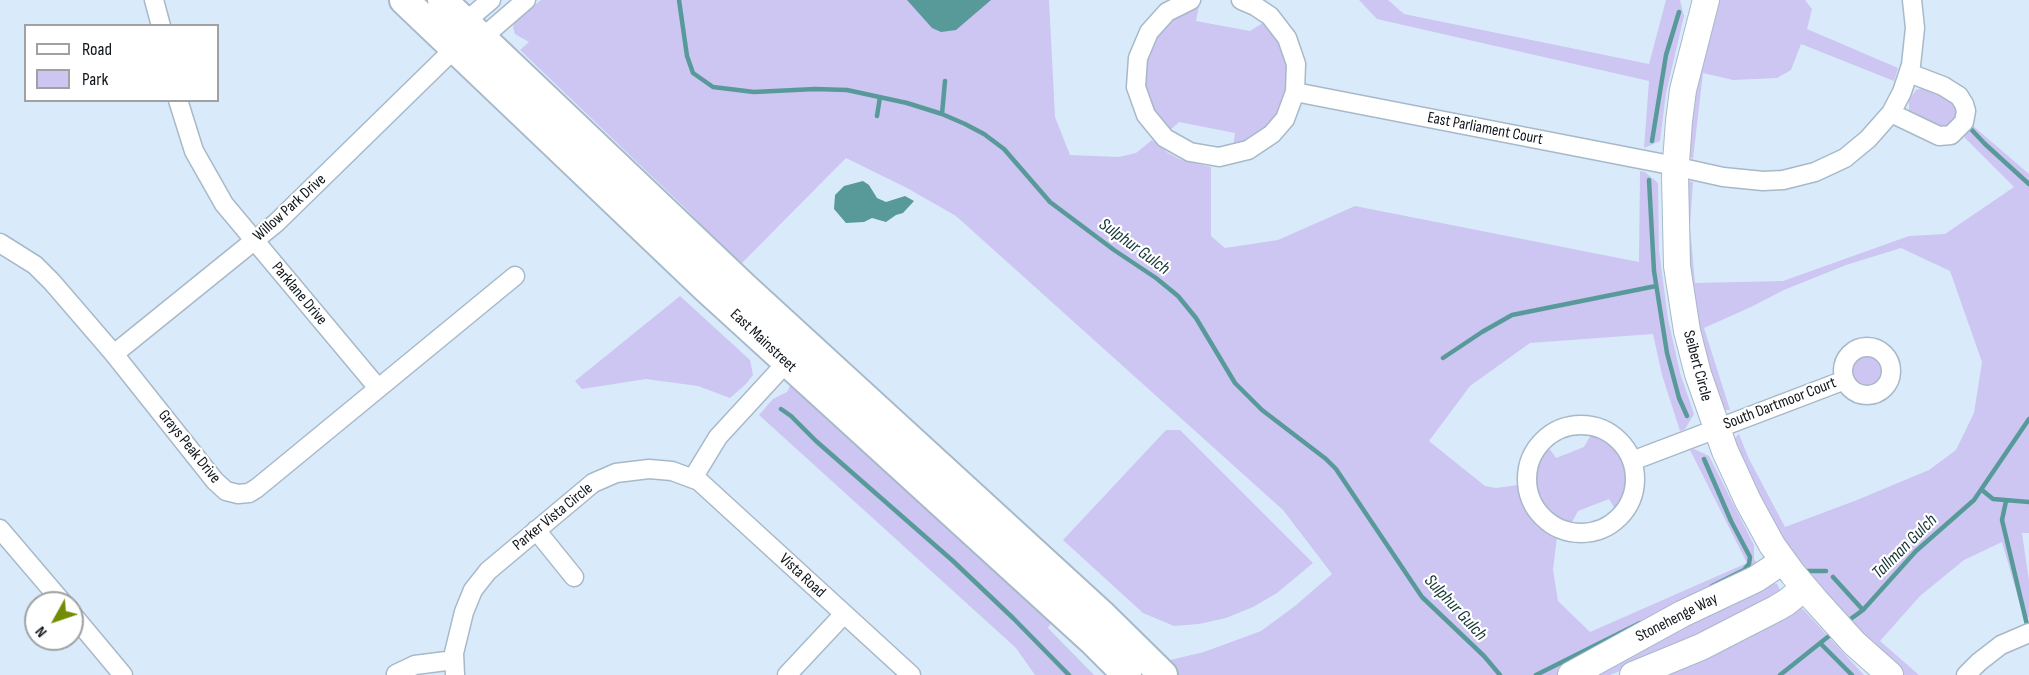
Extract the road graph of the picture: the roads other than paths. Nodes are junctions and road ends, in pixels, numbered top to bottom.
1 (154, 0) edge
2 (404, 0) edge
3 (442, 0) edge
4 (491, 0) edge
5 (526, 0) edge
6 (1191, 0) edge
7 (1241, 0) edge
8 (1706, 0) edge
9 (1912, 0) edge
10 (160, 24) edge
11 (473, 30) junction
12 (454, 49) junction
13 (1909, 73) junction
14 (1295, 92) junction
15 (179, 102) edge
16 (1891, 113) junction
17 (1675, 166) junction
18 (254, 241) junction
19 (0, 243) edge
20 (515, 276) dead end
21 (114, 354) junction
22 (786, 363) junction
23 (1845, 380) dead end
24 (378, 388) junction
25 (1716, 429) junction
26 (1632, 461) junction
27 (693, 478) junction
28 (0, 529) edge
29 (536, 530) junction
30 (1783, 561) junction
31 (574, 578) dead end
32 (53, 591) edge
33 (1810, 594) junction
34 (844, 614) junction
35 (84, 628) edge
36 (2029, 633) edge
37 (454, 668) edge
38 (396, 674) edge
39 (123, 675) edge
40 (787, 675) edge
41 (911, 675) edge
42 (1127, 675) edge
43 (1163, 675) edge
44 (1571, 675) edge
45 (1633, 675) edge
46 (1890, 675) edge
47 (1966, 675) edge

1 - 10 street
2 - 12 main road, East Mainstreet
3 - 11 main road, East Mainstreet
4 - 11 street, Willow Park Drive
5 - 11 street, Willow Park Drive
6 - 14 street
7 - 14 street
8 - 17 street, Seibert Circle
9 - 13 street, East Parliament Court
11 - 12 street, Willow Park Drive
11 - 43 main road, East Mainstreet
12 - 18 street, Willow Park Drive
12 - 22 main road, East Mainstreet
13 - 16 street, East Parliament Court
13 - 16 street
14 - 17 street, East Parliament Court
15 - 18 street, Parklane Drive
16 - 17 street, East Parliament Court
17 - 25 street, Seibert Circle
18 - 21 street, Willow Park Drive
18 - 24 street, Parklane Drive
19 - 21 street, Grays Peak Drive
20 - 24 street, Grays Peak Drive
21 - 24 street, Grays Peak Drive
22 - 27 street
22 - 42 main road, East Mainstreet
23 - 25 street, South Dartmoor Court
25 - 26 street, South Dartmoor Court
25 - 30 street, Seibert Circle
26 - 26 street
27 - 29 street, Parker Vista Circle
27 - 34 street, Vista Road
28 - 32 street
29 - 31 street
29 - 37 street, Parker Vista Circle
30 - 33 street, Seibert Circle
30 - 44 street, Stonehenge Way
33 - 45 street, Stonehenge Way
33 - 46 street, Seibert Circle
34 - 40 street
34 - 41 street, Vista Road
35 - 39 street
36 - 47 street
37 - 38 street

